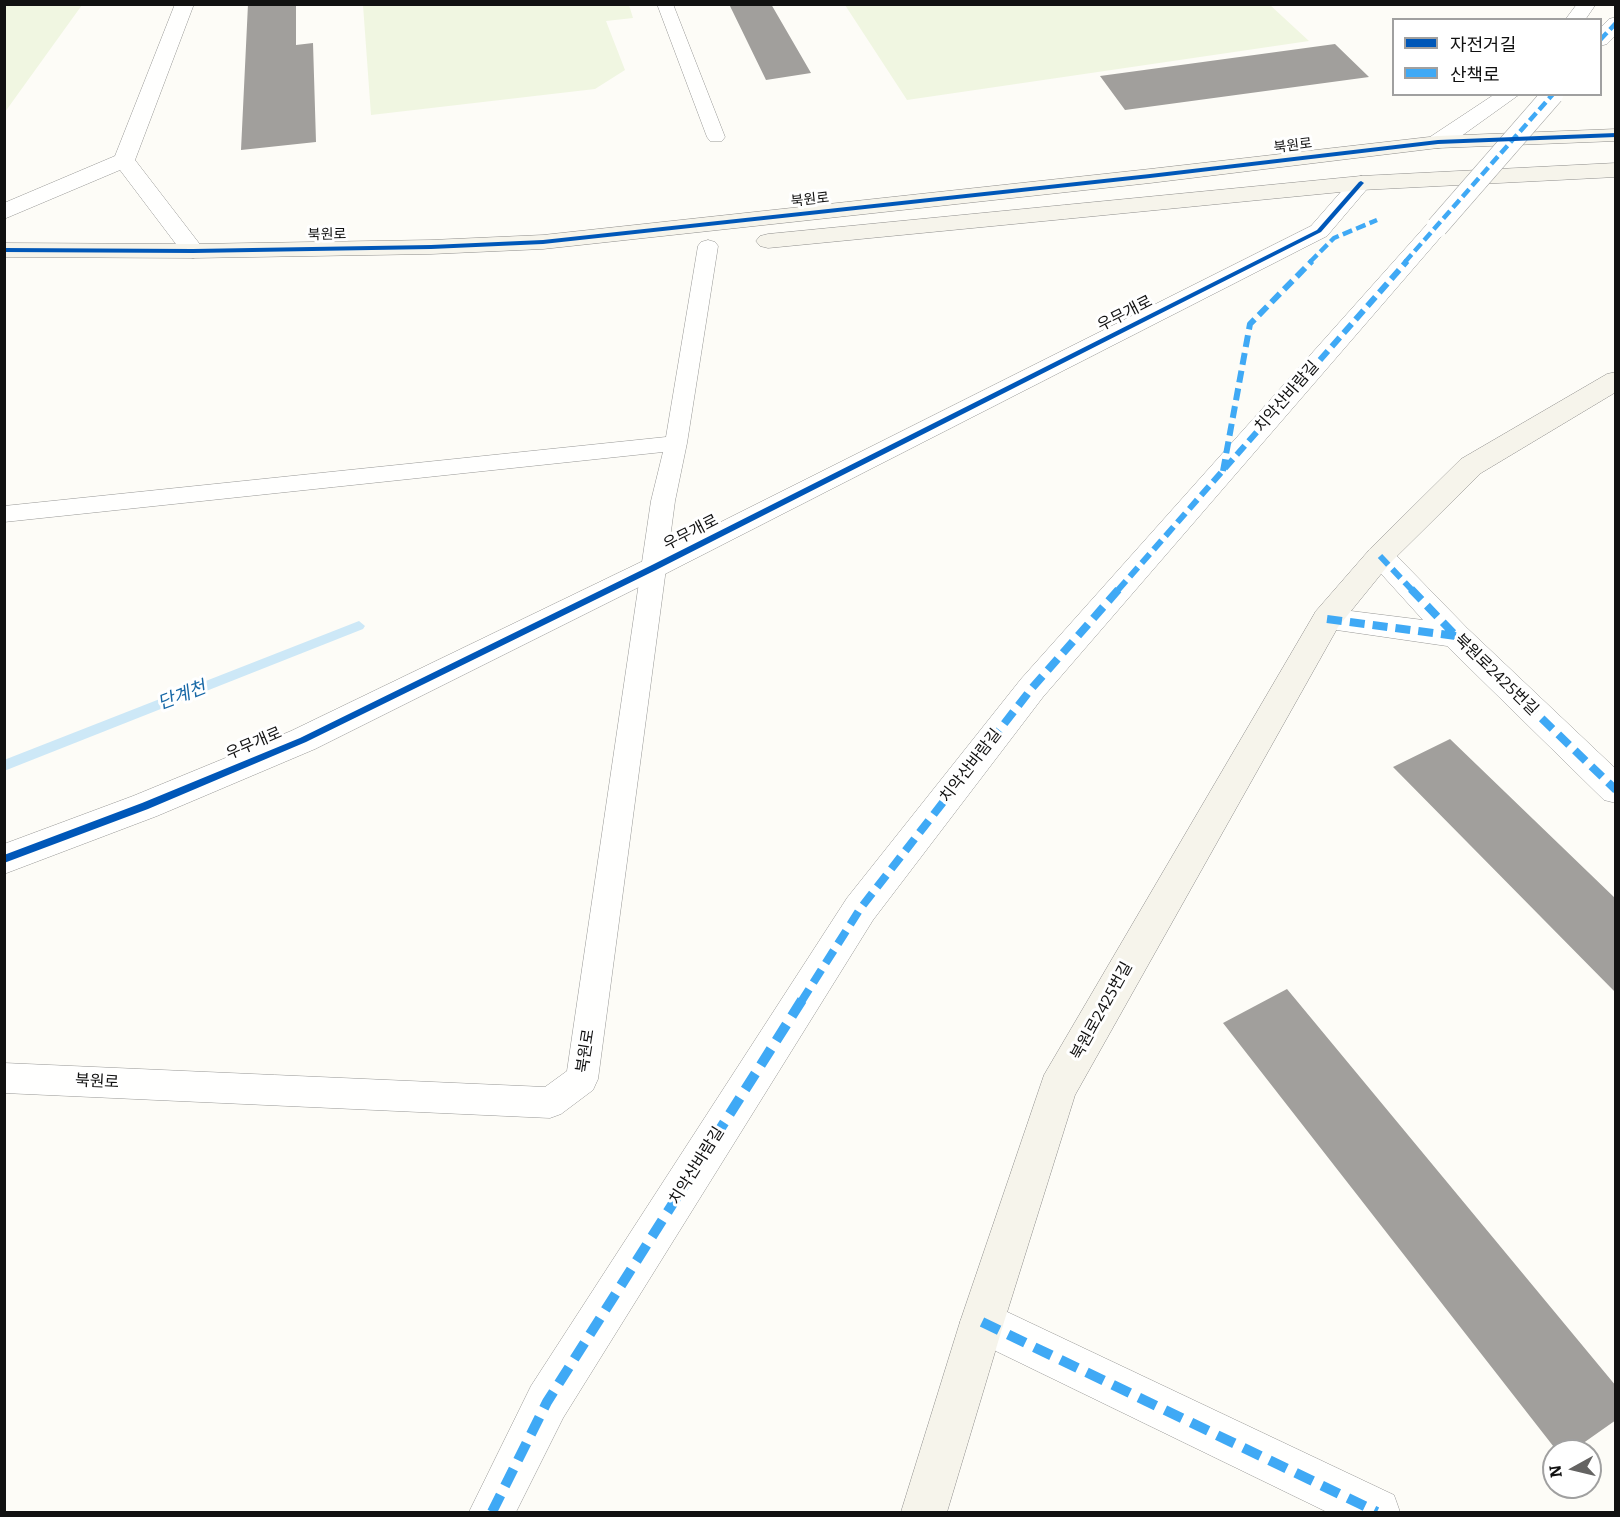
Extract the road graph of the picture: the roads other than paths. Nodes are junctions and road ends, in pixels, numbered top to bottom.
1 (185, 4) edge
2 (665, 4) edge
3 (1587, 4) edge
4 (1576, 18) edge
5 (1616, 23) edge
6 (1602, 38) edge
7 (1507, 96) edge
8 (1550, 96) edge
9 (1611, 133) edge
10 (716, 137) dead end
11 (1438, 142) junction
12 (124, 160) junction
13 (1608, 172) edge
14 (1361, 183) junction
15 (4, 212) edge
16 (728, 244) junction
17 (4, 250) edge
18 (193, 251) junction
19 (4, 267) edge
20 (1616, 380) edge
21 (676, 443) junction
22 (4, 514) edge
23 (1380, 556) junction
24 (653, 568) junction
25 (1327, 619) junction
26 (1456, 636) junction
27 (1616, 790) edge
28 (4, 860) edge
29 (4, 1078) edge
30 (982, 1322) junction
31 (492, 1512) edge
32 (924, 1512) edge
33 (1377, 1512) edge

1 - 12 street
2 - 10 lane
3 - 4 street
5 - 6 street
7 - 11 street
8 - 31 street, 치악산바람길, bridge
9 - 11 street, 북원로
11 - 18 street, 북원로
12 - 15 street
12 - 18 street
13 - 14 street, 북원로
14 - 16 street, 북원로
14 - 24 street, 우무개로
16 - 19 street, 북원로
16 - 21 lane, 북원로
17 - 18 street, 북원로
20 - 23 street, 북원로2425번길
21 - 22 lane
21 - 24 lane, 북원로
23 - 25 street, 북원로2425번길
23 - 26 street, 북원로2425번길
24 - 28 street, 우무개로
24 - 29 lane, 북원로
25 - 26 street
25 - 30 street, 북원로2425번길
26 - 27 street, 북원로2425번길
30 - 32 street, 북원로2425번길
30 - 33 street

